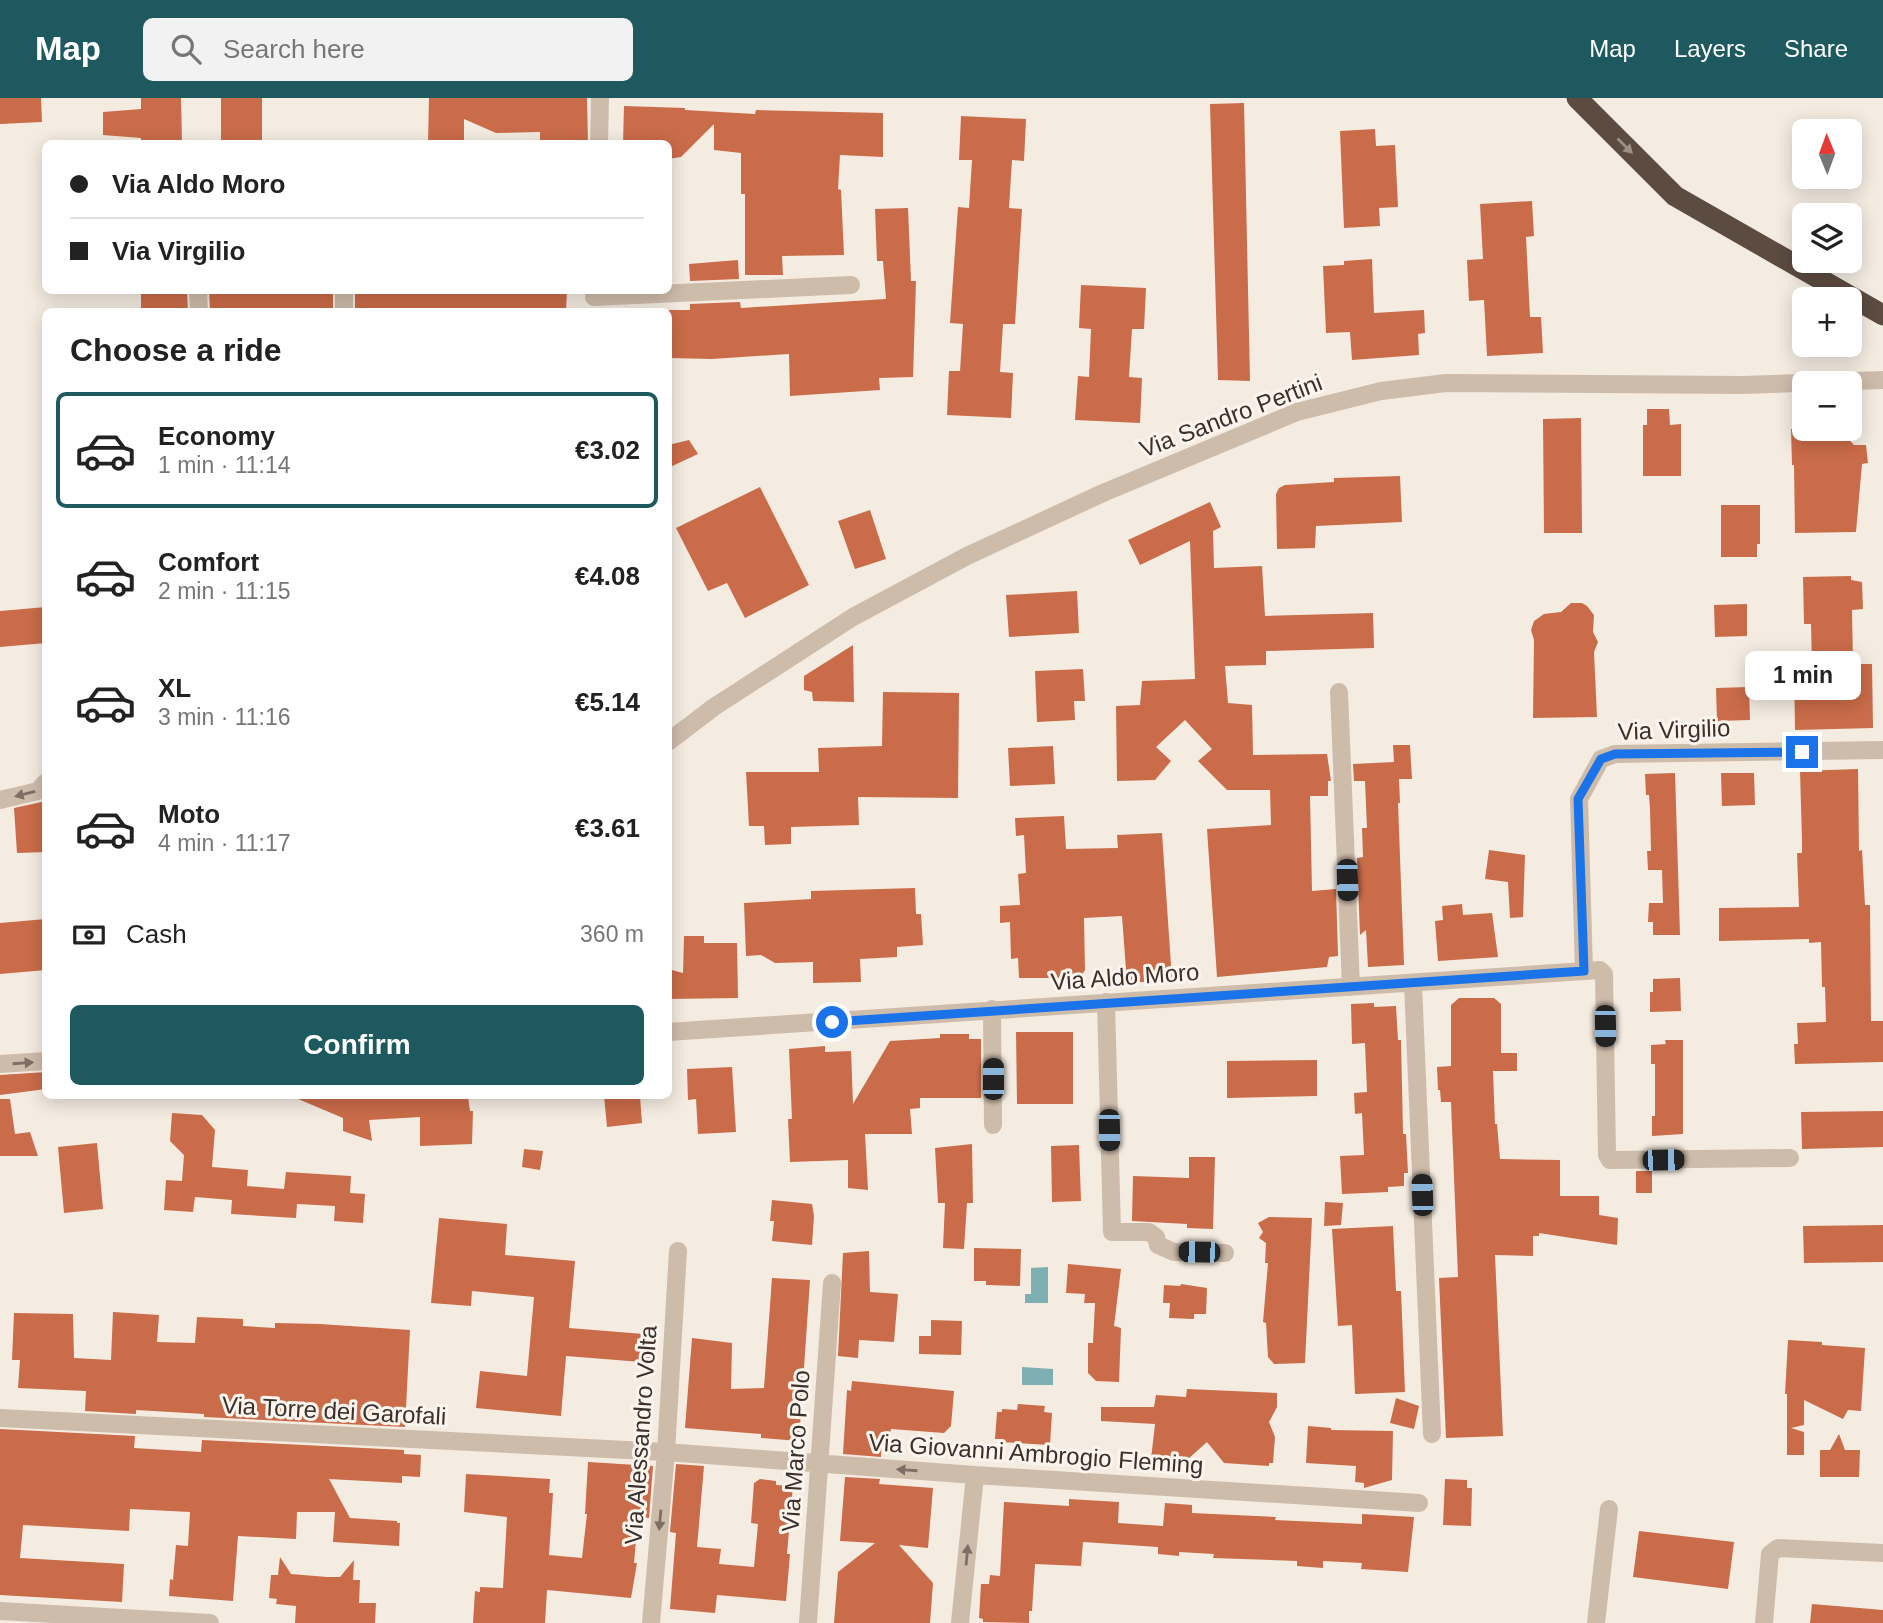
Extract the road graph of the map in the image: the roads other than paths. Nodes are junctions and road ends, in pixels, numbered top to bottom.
1 (600, 98) edge
2 (1577, 98) edge
3 (599, 140) edge
4 (851, 285) dead end
5 (594, 300) edge
6 (1883, 316) edge
7 (1882, 381) edge
8 (1339, 692) dead end
9 (672, 739) edge
10 (1883, 750) edge
11 (42, 786) edge
12 (0, 800) edge
13 (1584, 971) junction
14 (1413, 984) junction
15 (1351, 987) junction
16 (1106, 1003) junction
17 (992, 1010) junction
18 (672, 1032) edge
19 (42, 1061) edge
20 (0, 1064) edge
21 (993, 1125) dead end
22 (1790, 1158) dead end
23 (678, 1251) dead end
24 (1225, 1253) dead end
25 (832, 1283) dead end
26 (0, 1418) edge
27 (1432, 1434) dead end
28 (666, 1452) junction
29 (821, 1464) junction
30 (975, 1475) junction
31 (1411, 1503) dead end
32 (1609, 1509) dead end
33 (1883, 1553) edge
34 (0, 1611) edge
35 (210, 1623) edge
36 (651, 1623) edge
37 (808, 1623) edge
38 (960, 1623) edge
39 (1596, 1623) edge
40 (1763, 1623) edge

1 - 3 street
2 -> 6 highway
4 - 5 street
7 - 9 street, Via Sandro Pertini
8 - 15 street
10 - 13 street, Via Virgilio
11 -> 12 street
13 - 14 street, Via Aldo Moro
13 - 22 street
14 - 15 street, Via Aldo Moro
14 - 27 street
15 - 16 street, Via Aldo Moro
16 - 17 street, Via Aldo Moro
16 - 24 street
17 - 18 street, Via Aldo Moro
17 - 21 street
20 -> 19 street
23 - 28 street, Via Alessandro Volta
25 - 29 street, Via Marco Polo
26 - 28 street, Via Torre dei Garofali
28 - 29 street, Via Giovanni Ambrogio Fleming
28 -> 36 street, Via Alessandro Volta
30 -> 29 street, Via Giovanni Ambrogio Fleming
29 - 37 street, Via Marco Polo
30 - 31 street, Via Giovanni Ambrogio Fleming
38 -> 30 street
32 - 39 street
33 - 40 street
34 - 35 street

